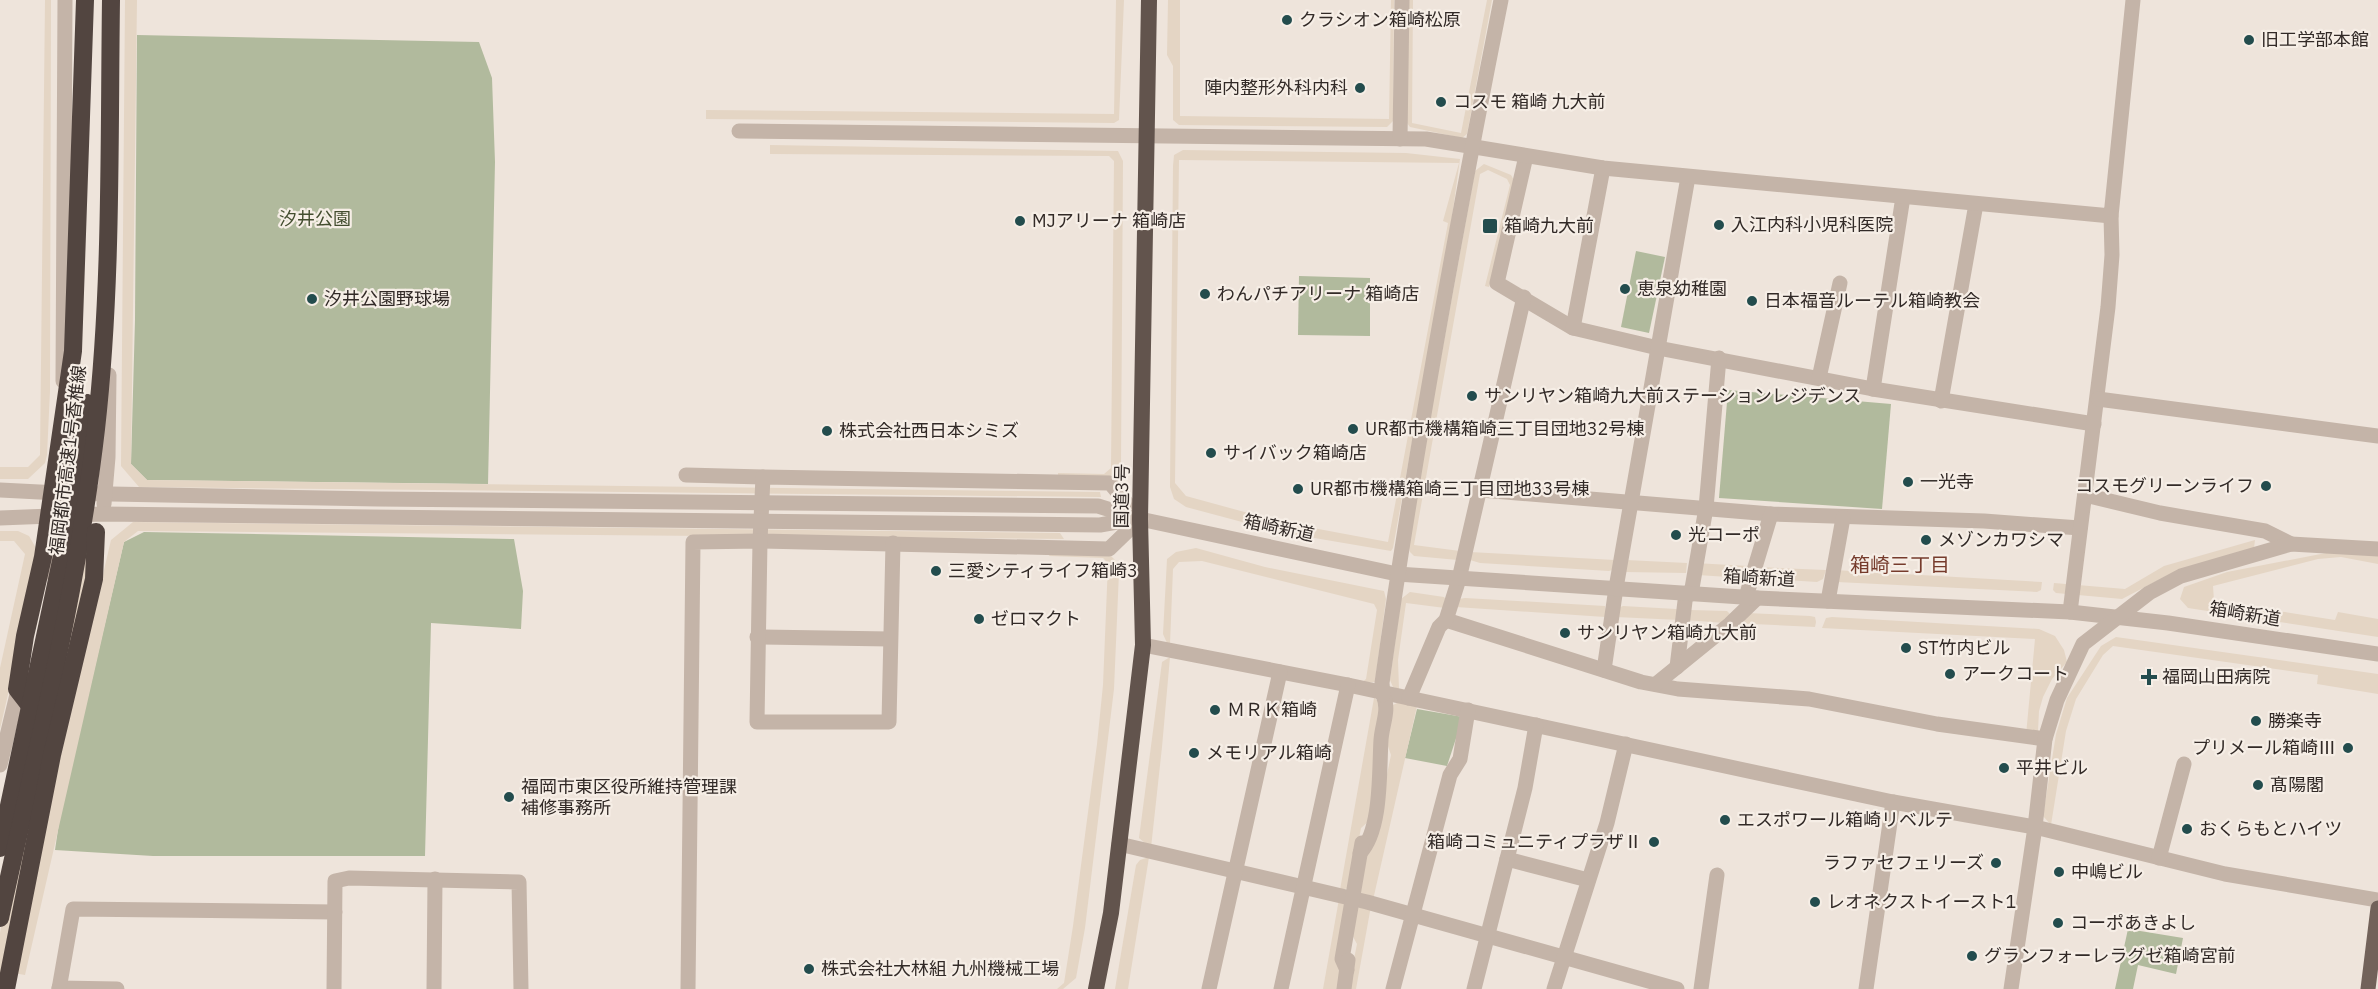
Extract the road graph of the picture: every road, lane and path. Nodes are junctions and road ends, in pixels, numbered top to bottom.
1 (65, 0) edge
2 (85, 0) edge
3 (104, 0) edge
4 (112, 0) edge
5 (1149, 0) edge
6 (1402, 0) edge
7 (1501, 0) edge
8 (2133, 0) edge
9 (739, 131) dead end
10 (1148, 137) junction
11 (1400, 138) junction
12 (1472, 147) junction
13 (1526, 156) junction
14 (1603, 168) junction
15 (1688, 177) junction
16 (1903, 197) junction
17 (1976, 204) junction
18 (2111, 216) junction
19 (1840, 283) dead end
20 (1524, 297) junction
21 (1573, 328) junction
22 (1658, 348) junction
23 (1719, 358) junction
24 (1819, 378) junction
25 (1873, 389) junction
26 (2098, 399) junction
27 (1941, 401) junction
28 (2094, 424) junction
29 (2378, 436) edge
30 (686, 475) dead end
31 (763, 477) junction
32 (0, 490) edge
33 (1481, 490) junction
34 (59, 493) junction
35 (105, 494) junction
36 (2085, 495) junction
37 (1630, 501) junction
38 (1706, 508) junction
39 (102, 514) junction
40 (1771, 514) junction
41 (57, 516) junction
42 (0, 518) edge
43 (1842, 518) junction
44 (1140, 519) junction
45 (2080, 528) junction
46 (96, 532) junction
47 (760, 542) junction
48 (893, 543) junction
49 (2290, 544) junction
50 (2378, 549) edge
51 (1397, 574) junction
52 (1459, 579) junction
53 (1616, 588) junction
54 (1689, 593) junction
55 (1752, 598) junction
56 (1828, 601) junction
57 (2070, 612) junction
58 (2120, 616) junction
59 (1446, 620) junction
60 (757, 637) junction
61 (890, 639) junction
62 (1143, 645) junction
63 (2378, 654) edge
64 (1677, 667) junction
65 (1604, 670) junction
66 (1280, 672) junction
67 (1656, 684) junction
68 (1348, 685) junction
69 (1383, 694) junction
70 (1409, 698) junction
71 (31, 707) junction
72 (1468, 710) junction
73 (1536, 725) junction
74 (2044, 739) junction
75 (1626, 744) junction
76 (2184, 764) dead end
77 (0, 765) edge
78 (1893, 802) junction
79 (2035, 827) junction
80 (1119, 844) junction
81 (0, 848) edge
82 (2159, 858) junction
83 (1507, 859) junction
84 (1234, 870) junction
85 (1717, 875) dead end
86 (435, 879) junction
87 (1588, 880) junction
88 (1304, 886) junction
89 (0, 896) edge
90 (1352, 899) junction
91 (2378, 900) edge
92 (2378, 908) edge
93 (335, 912) junction
94 (1414, 914) junction
95 (0, 918) edge
96 (1489, 937) junction
97 (1563, 958) junction
98 (59, 988) edge
99 (6, 989) edge
100 (117, 989) edge
101 (334, 989) edge
102 (434, 989) edge
103 (521, 989) edge
104 (688, 989) edge
105 (1096, 989) edge
106 (1209, 989) edge
107 (1281, 989) edge
108 (1344, 989) edge
109 (1393, 989) edge
110 (1474, 989) edge
111 (1554, 989) edge
112 (1677, 989) edge
113 (1701, 989) edge
114 (1866, 989) edge
115 (2011, 989) edge
116 (2368, 989) edge

1 - 34 street
2 - 71 highway
3 - 71 highway, 福岡都市高速1号香椎線
4 - 35 street
4 - 95 highway, 福岡都市高速1号香椎線
5 - 10 highway, 国道3号
6 - 11 street
7 - 12 street
8 - 18 street
9 - 10 street
10 - 11 street
10 - 44 highway, 国道3号
11 - 12 street
12 - 13 street
12 - 51 street
13 - 14 street
13 - 20 street
14 - 15 street
14 - 21 street
15 - 16 street
15 - 22 street
16 - 17 street
16 - 25 street
17 - 18 street
17 - 27 street
18 - 26 street
19 - 24 street
20 - 21 street
20 - 33 street
21 - 22 street
22 - 23 street
22 - 37 street
23 - 24 street
23 - 38 street
24 - 25 street
25 - 27 street
26 - 28 street
26 - 29 street
27 - 28 street
28 - 36 street
30 - 31 street
31 - 44 street
31 - 47 street
32 - 34 street, 箱崎新道
33 - 37 street
33 - 52 street
34 - 35 street, 箱崎新道
34 - 41 street
35 - 39 street
35 - 44 street, 箱崎新道
36 - 45 street
36 - 49 street
37 - 38 street
37 - 53 street
38 - 40 street
38 - 54 street
39 - 41 street
39 - 44 street
39 - 46 street
40 - 43 street
40 - 55 street
41 - 42 street
41 - 77 street
43 - 45 street
43 - 56 street
44 - 48 street
44 - 51 street, 箱崎新道
44 - 62 highway, 国道3号
45 - 57 street
46 - 89 street
46 - 99 highway
47 - 48 street
47 - 60 street
47 - 104 street
48 - 61 street
49 - 50 street
49 - 58 street
51 - 52 street, 箱崎新道
51 - 69 street
52 - 53 street, 箱崎新道
52 - 59 street
53 - 54 street, 箱崎新道
53 - 65 street
54 - 55 street, 箱崎新道
54 - 64 street
55 - 56 street, 箱崎新道
55 - 64 street
56 - 57 street, 箱崎新道
57 - 58 street, 箱崎新道
58 - 63 street, 箱崎新道
58 - 74 street
59 - 65 street
59 - 70 street
60 - 61 street
60 - 61 street
62 - 66 street
62 - 80 highway, 国道3号
64 - 67 street
65 - 67 street
66 - 68 street
66 - 84 street
67 - 74 street
68 - 69 street
68 - 88 street
69 - 70 street
69 - 90 street
70 - 72 street
71 - 81 highway, 福岡都市高速1号香椎線
72 - 73 street
72 - 94 street
73 - 75 street
73 - 83 street
74 - 79 street
75 - 78 street
75 - 87 street
76 - 82 street
78 - 79 street
78 - 114 street
79 - 82 street
79 - 115 street
80 - 84 street
80 - 105 highway, 国道3号
82 - 91 street
83 - 87 street
83 - 96 street
84 - 88 street
84 - 106 street
85 - 113 street
86 - 93 street
86 - 102 street
86 - 103 street
87 - 97 street
88 - 90 street
88 - 107 street
90 - 94 street
90 - 108 street
92 - 116 main road
93 - 98 street
93 - 101 street
94 - 96 street
94 - 109 street
96 - 97 street
96 - 110 street
97 - 111 street
97 - 112 street
98 - 100 street

